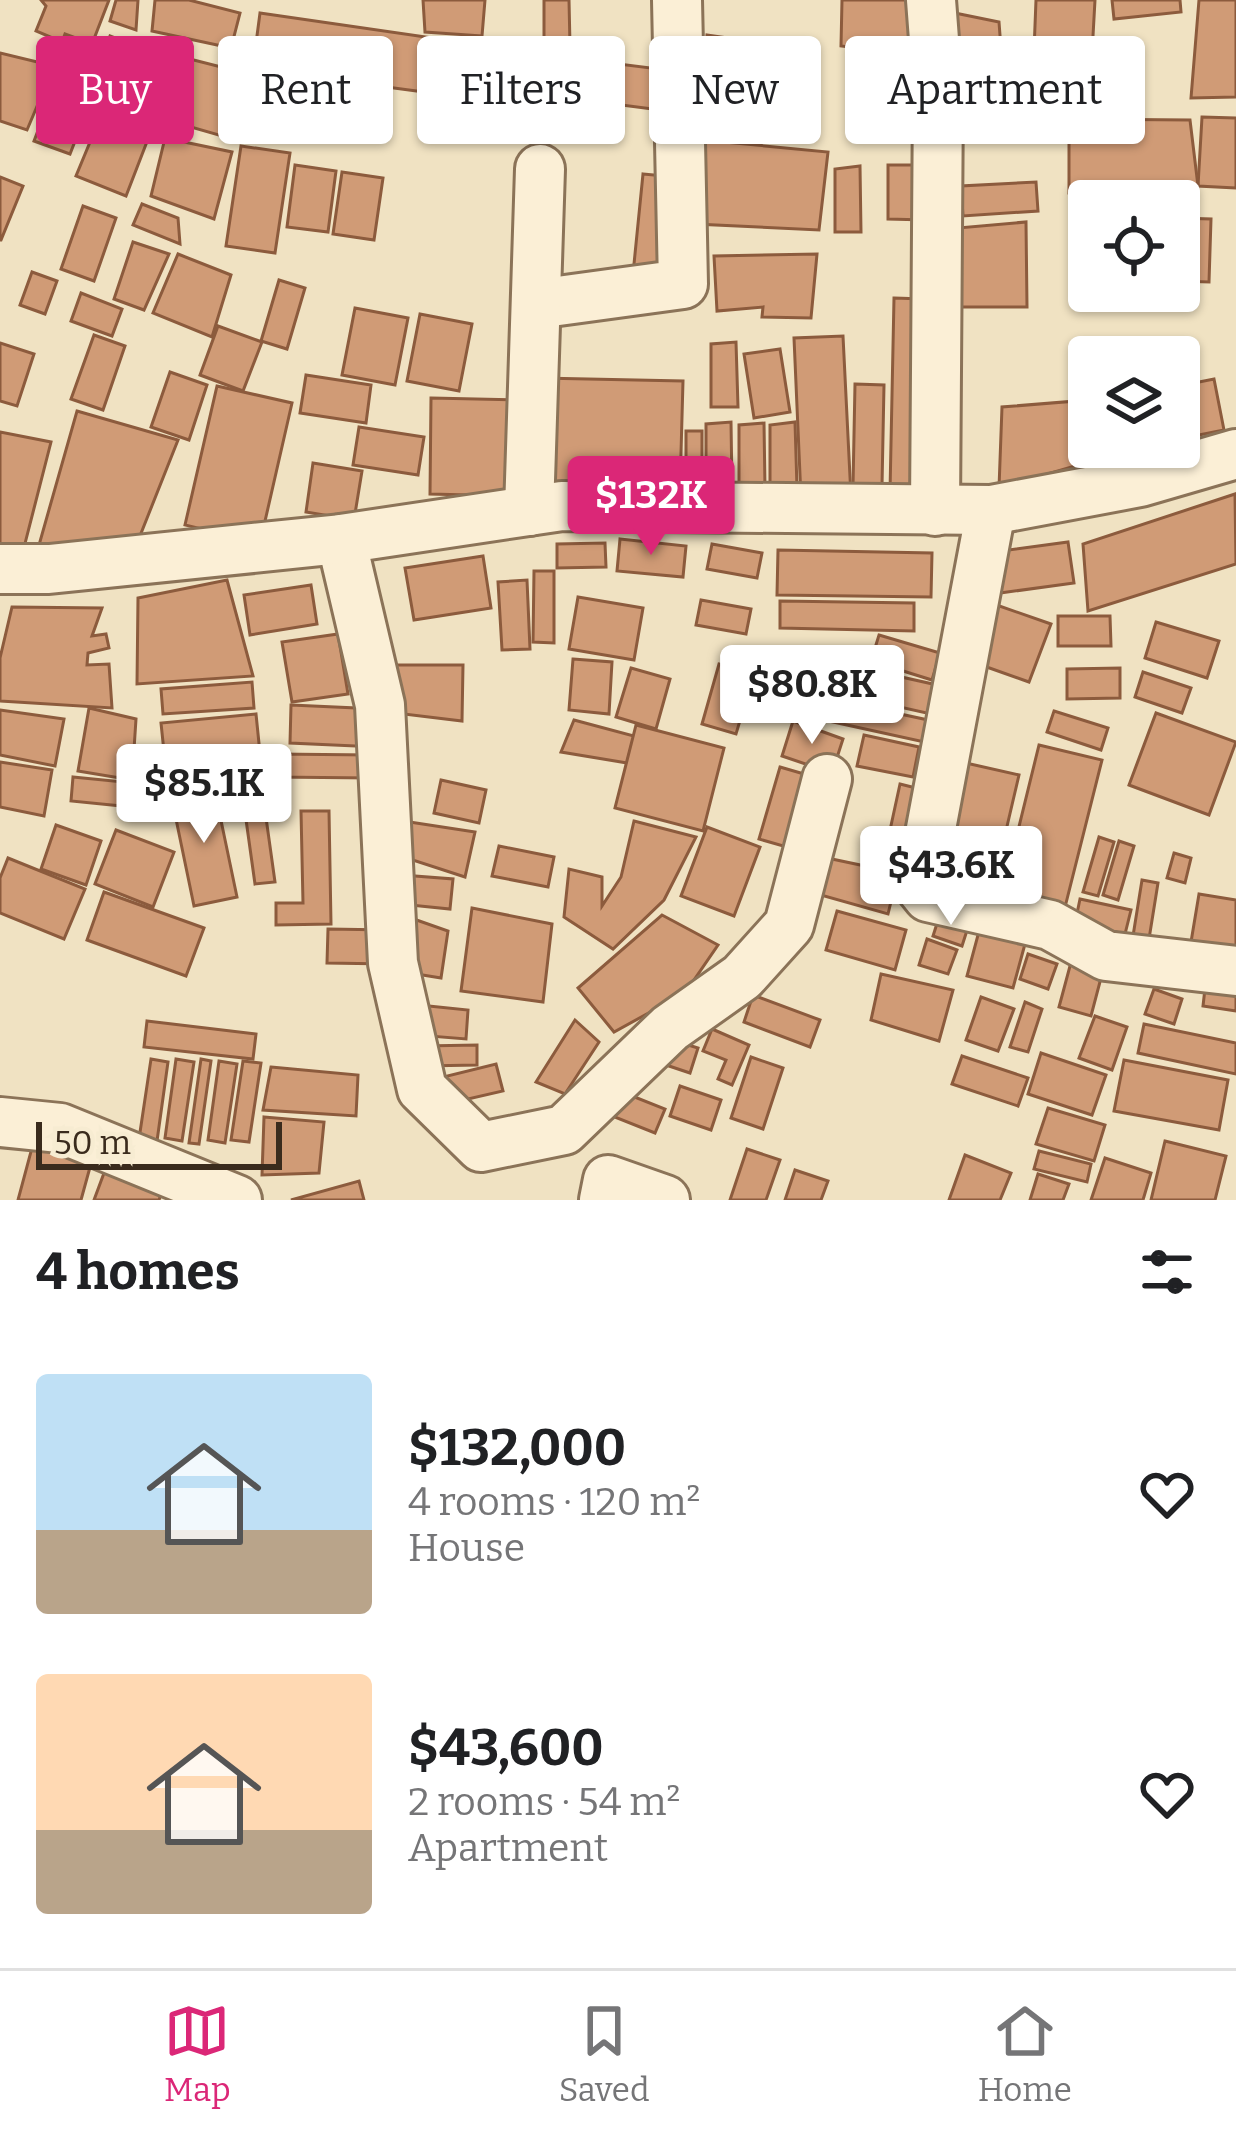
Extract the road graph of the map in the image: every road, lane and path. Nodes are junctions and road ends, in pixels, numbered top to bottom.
1 (677, 0) edge
2 (931, 0) edge
3 (540, 169) dead end
4 (536, 304) junction
5 (1236, 454) edge
6 (991, 510) junction
7 (529, 511) junction
8 (935, 511) junction
9 (341, 539) junction
10 (0, 569) edge
11 (827, 778) dead end
12 (1236, 971) edge
13 (0, 1122) edge
14 (237, 1200) edge
15 (604, 1200) edge
16 (665, 1200) edge

1 - 4 street
2 - 8 street
3 - 4 street
4 - 7 street
5 - 6 street
6 - 8 street
6 - 12 street
7 - 8 street
7 - 9 street
9 - 10 street
9 - 11 street
13 - 14 street
15 - 16 street

